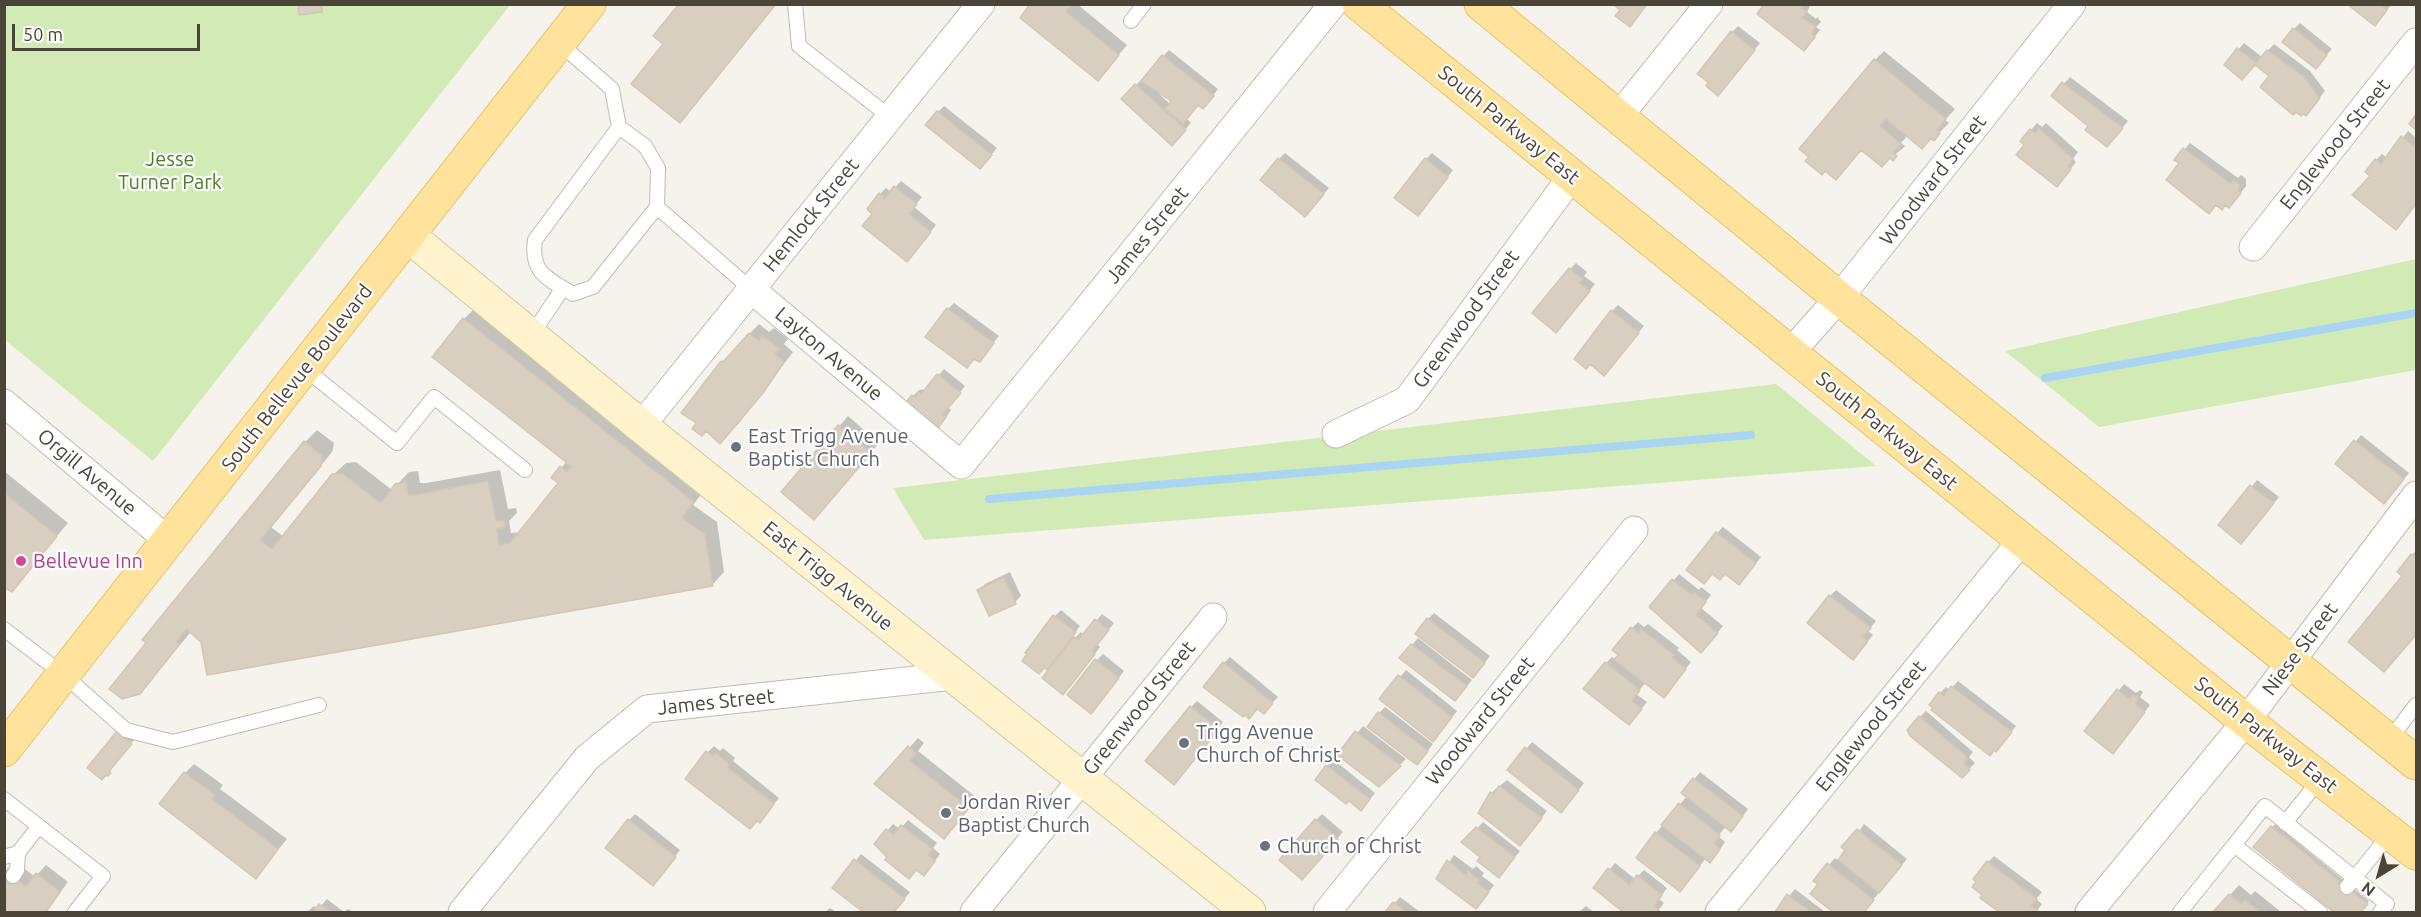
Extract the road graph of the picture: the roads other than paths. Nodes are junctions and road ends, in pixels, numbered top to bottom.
1 (589, 4) edge
2 (795, 4) edge
3 (981, 4) edge
4 (1144, 4) edge
5 (1333, 4) edge
6 (1359, 4) edge
7 (1481, 4) edge
8 (1709, 4) edge
9 (2072, 4) edge
10 (1131, 21) dead end
11 (2416, 42) edge
12 (559, 43) junction
13 (1618, 116) junction
14 (890, 117) junction
15 (619, 127) junction
16 (1572, 176) junction
17 (657, 207) junction
18 (410, 236) junction
19 (2253, 247) dead end
20 (563, 288) junction
21 (752, 290) junction
22 (1839, 298) junction
23 (531, 336) junction
24 (1790, 353) junction
25 (304, 368) junction
26 (4, 403) edge
27 (641, 426) junction
28 (1336, 434) dead end
29 (961, 465) joint
30 (525, 470) dead end
31 (2413, 507) edge
32 (1634, 530) dead end
33 (2022, 540) junction
34 (169, 541) junction
35 (1212, 617) dead end
36 (4, 629) edge
37 (2291, 662) junction
38 (63, 675) junction
39 (953, 676) junction
40 (319, 705) dead end
41 (2416, 705) edge
42 (2246, 720) junction
43 (2389, 740) junction
44 (4, 750) edge
45 (2416, 763) edge
46 (1082, 778) junction
47 (2321, 778) junction
48 (4, 799) edge
49 (2285, 823) junction
50 (39, 826) junction
51 (2391, 833) junction
52 (2234, 845) junction
53 (2416, 853) edge
54 (11, 855) edge
55 (13, 876) dead end
56 (2351, 883) junction
57 (2325, 911) edge
58 (75, 912) edge
59 (462, 912) edge
60 (974, 912) edge
61 (1250, 912) edge
62 (1327, 912) edge
63 (1719, 912) edge
64 (2089, 912) edge
65 (2180, 912) edge
66 (2380, 912) edge

1 - 12 main road, South Bellevue Boulevard
2 - 14 lane
3 - 14 street, Hemlock Street
4 - 10 lane
5 - 29 street, James Street
6 - 16 main road, South Parkway East
7 - 13 main road
8 - 13 street
9 - 22 street, Woodward Street
11 - 19 street, Englewood Street
12 - 15 lane
12 - 18 main road, South Bellevue Boulevard
13 - 22 main road
14 - 21 street, Hemlock Street
15 - 17 lane
15 - 20 lane
16 - 24 main road, South Parkway East
16 - 28 street, Greenwood Street
17 - 20 lane
17 - 21 lane
18 - 23 street, East Trigg Avenue
18 - 25 main road, South Bellevue Boulevard
20 - 23 lane
21 - 27 street, Hemlock Street
21 - 29 street, Layton Avenue
22 - 24 street, Woodward Street
22 - 37 main road
23 - 27 street, East Trigg Avenue
24 - 33 main road, South Parkway East
25 - 30 lane
25 - 34 main road, South Bellevue Boulevard
26 - 34 street, Orgill Avenue
27 - 39 street, East Trigg Avenue
31 - 37 street, Niese Street
32 - 62 street, Woodward Street
33 - 42 main road, South Parkway East
33 - 63 street, Englewood Street
34 - 38 main road, South Bellevue Boulevard
35 - 46 street, Greenwood Street
36 - 38 lane
37 - 42 street, Niese Street
37 - 43 main road
38 - 40 lane
38 - 44 main road, South Bellevue Boulevard
39 - 46 street, East Trigg Avenue
39 - 59 street, James Street
41 - 43 lane
42 - 47 main road, South Parkway East
42 - 64 street, Niese Street
43 - 45 main road
46 - 60 street, Greenwood Street
46 - 61 street, East Trigg Avenue
47 - 49 lane
47 - 51 main road, South Parkway East
48 - 50 lane
49 - 52 lane
49 - 56 lane
50 - 54 lane
50 - 58 lane
51 - 53 main road, South Parkway East
51 - 56 lane
52 - 57 lane
52 - 65 lane
54 - 55 lane
56 - 66 lane

